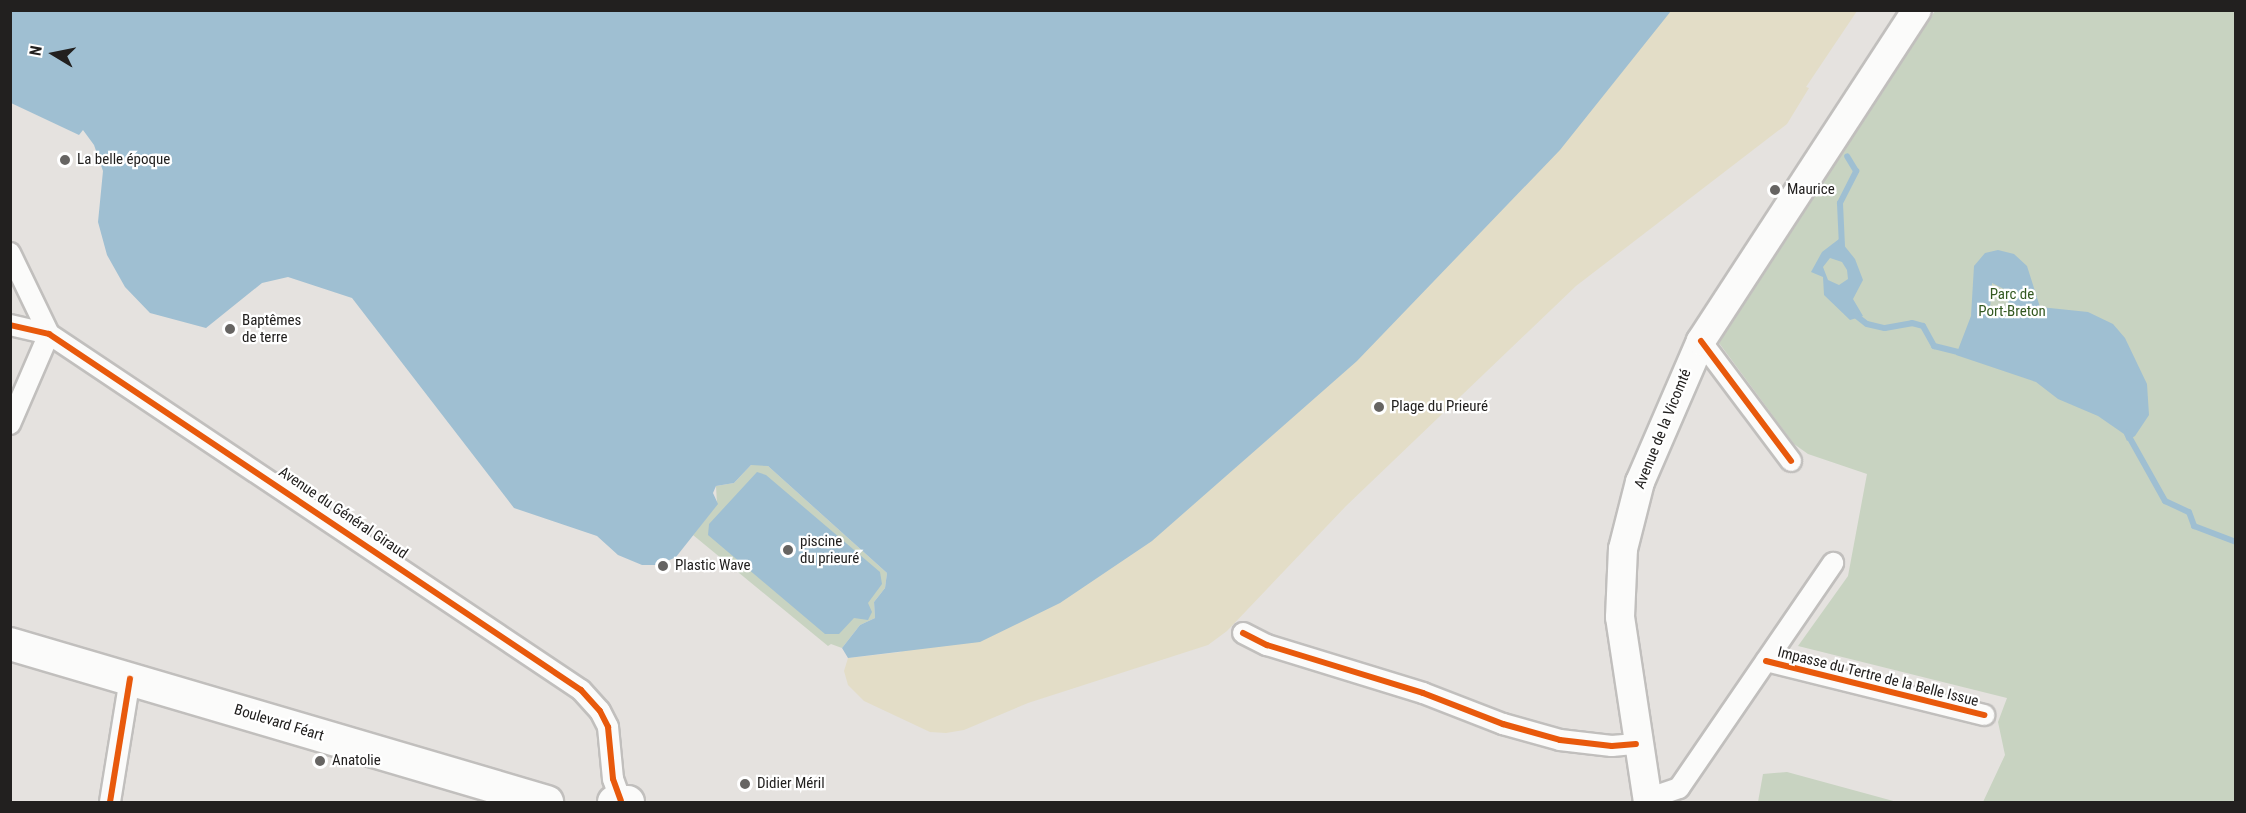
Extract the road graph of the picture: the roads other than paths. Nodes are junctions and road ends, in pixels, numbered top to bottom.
1 (1917, 10) edge
2 (10, 253) edge
3 (10, 324) edge
4 (49, 334) junction
5 (1701, 341) junction
6 (10, 424) edge
7 (1791, 461) dead end
8 (1833, 563) dead end
9 (1243, 633) dead end
10 (10, 644) edge
11 (1766, 661) junction
12 (130, 679) junction
13 (1984, 715) dead end
14 (1636, 744) junction
15 (1647, 801) edge
16 (110, 802) edge
17 (547, 802) edge
18 (621, 802) edge

1 - 5 main road, Avenue de la Vicomté
2 - 4 street
3 - 4 street
4 - 6 street
4 - 18 street, Avenue du Général Giraud
5 - 7 street
5 - 14 main road, Avenue de la Vicomté
8 - 11 street, Impasse du Tertre de la Belle Issue
9 - 14 street
10 - 12 main road, Boulevard Féart
11 - 13 street, Impasse du Tertre de la Belle Issue
11 - 15 street, Impasse du Tertre de la Belle Issue
12 - 16 street
12 - 17 main road, Boulevard Féart
14 - 15 main road, Avenue de la Vicomté

